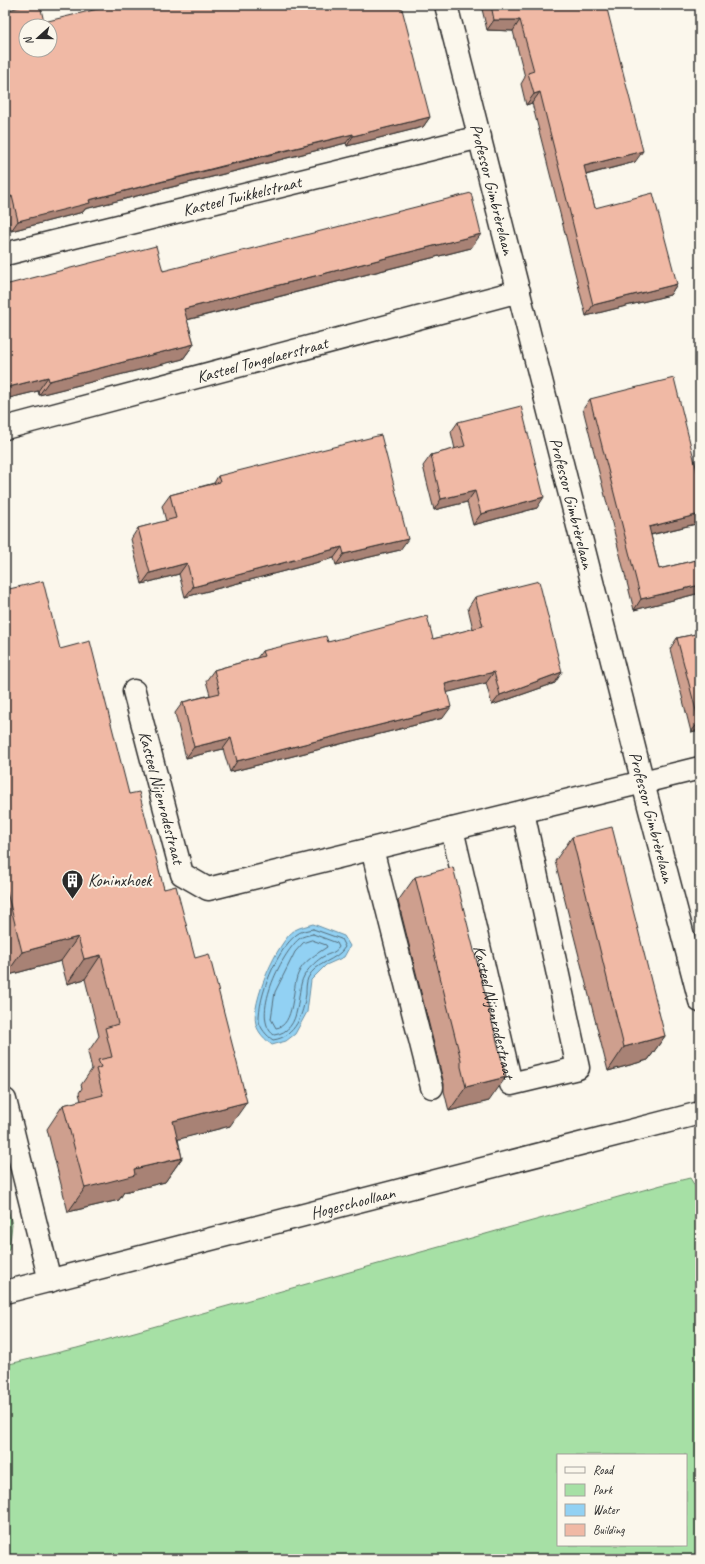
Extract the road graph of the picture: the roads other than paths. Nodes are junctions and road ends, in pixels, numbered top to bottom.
1 (446, 5) edge
2 (480, 137) junction
3 (5, 254) edge
4 (519, 291) junction
5 (5, 428) edge
6 (134, 691) dead end
7 (700, 768) edge
8 (643, 783) junction
9 (523, 812) junction
10 (452, 829) junction
11 (372, 849) junction
12 (700, 1001) edge
13 (432, 1086) dead end
14 (5, 1100) edge
15 (700, 1114) edge
16 (50, 1281) junction
17 (5, 1292) edge

1 - 2 street, Professor Gimbrèrelaan
2 - 3 street, Kasteel Twikkelstraat
2 - 4 street, Professor Gimbrèrelaan
4 - 5 street, Kasteel Tongelaerstraat
4 - 8 street, Professor Gimbrèrelaan
6 - 11 street, Kasteel Nijenrodestraat
7 - 8 street, Kasteel Nijenrodestraat
8 - 9 street, Kasteel Nijenrodestraat
8 - 12 street, Professor Gimbrèrelaan
9 - 10 street, Kasteel Nijenrodestraat
9 - 10 street, Kasteel Nijenrodestraat
10 - 11 street, Kasteel Nijenrodestraat
11 - 13 street
14 - 16 street
15 - 16 street, Hogeschoollaan
16 - 17 street, Hogeschoollaan

